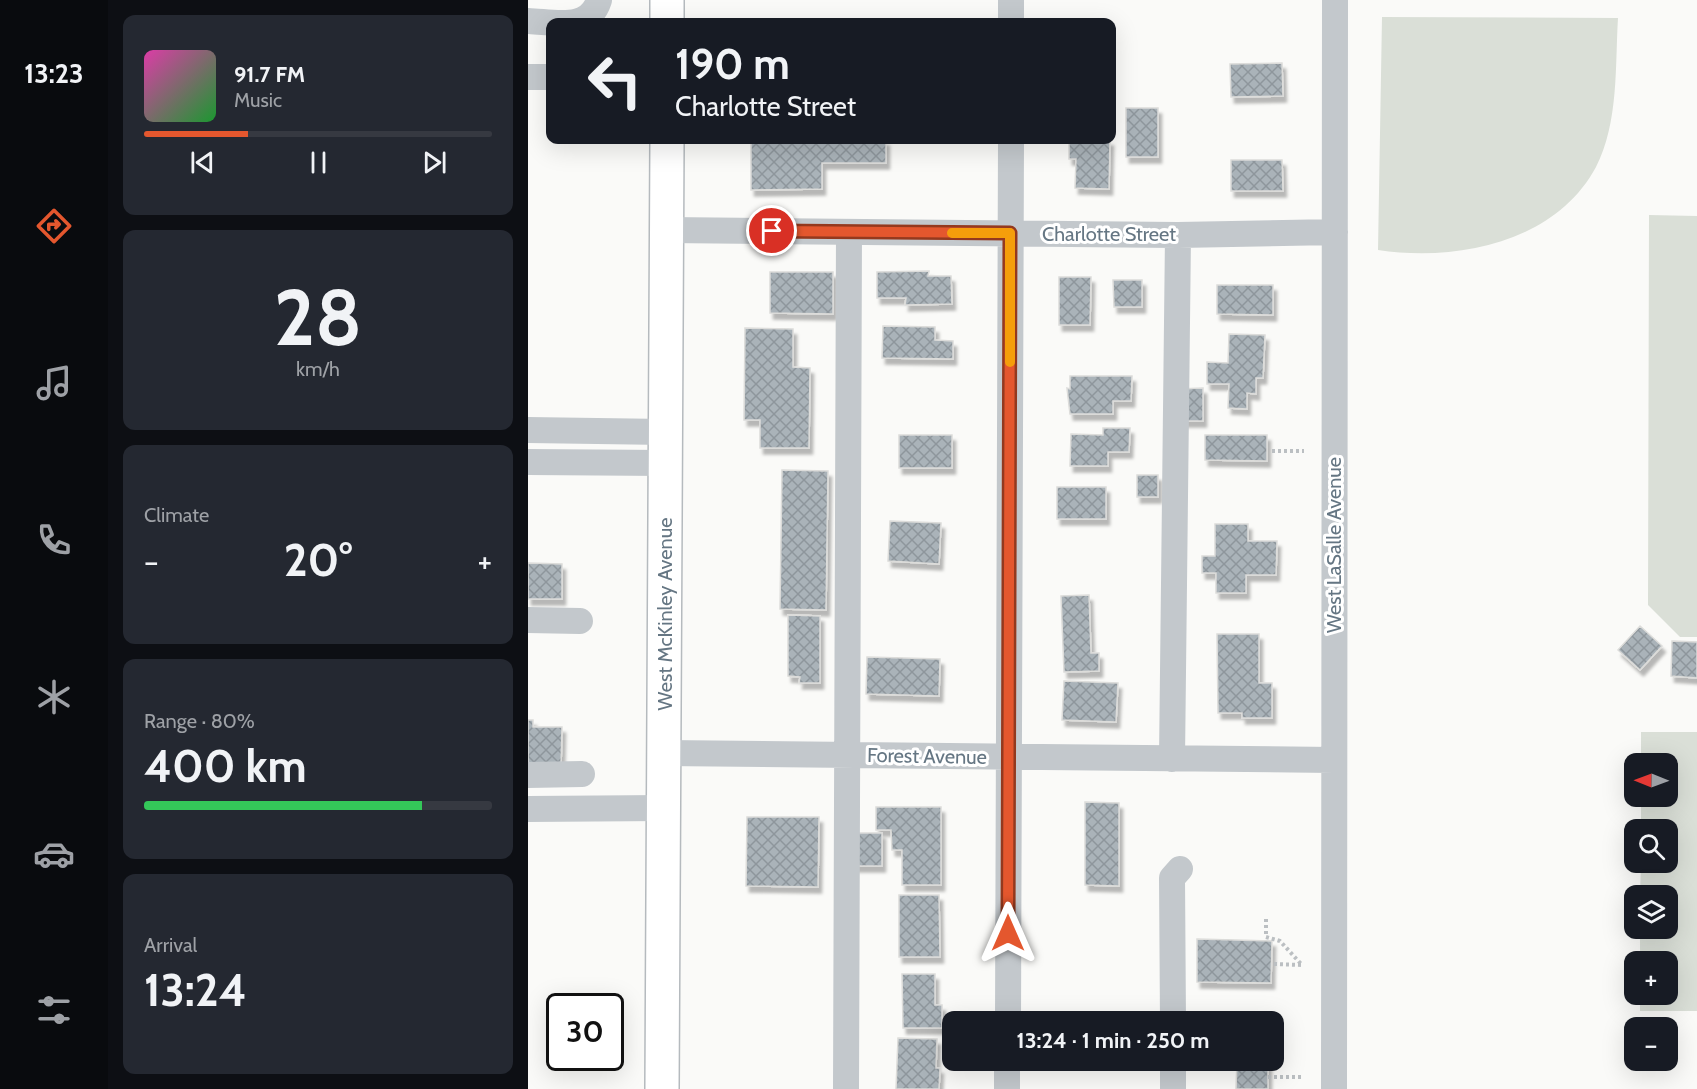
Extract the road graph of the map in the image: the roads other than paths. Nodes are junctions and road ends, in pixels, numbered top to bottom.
1 (599, 0) edge
2 (667, 0) edge
3 (1011, 0) edge
4 (1335, 0) edge
5 (528, 9) edge
6 (554, 18) edge
7 (589, 18) edge
8 (667, 18) edge
9 (1011, 18) edge
10 (528, 21) edge
11 (546, 22) edge
12 (546, 30) edge
13 (528, 36) edge
14 (546, 76) edge
15 (528, 77) edge
16 (667, 144) edge
17 (1011, 144) edge
18 (667, 230) junction
19 (849, 232) junction
20 (1335, 232) junction
21 (1010, 233) junction
22 (1178, 235) junction
23 (528, 430) edge
24 (666, 447) junction
25 (528, 462) edge
26 (528, 620) edge
27 (580, 621) dead end
28 (664, 753) junction
29 (845, 755) junction
30 (1008, 757) junction
31 (1172, 759) junction
32 (1334, 760) junction
33 (582, 774) dead end
34 (528, 775) edge
35 (664, 808) junction
36 (528, 809) edge
37 (1180, 869) dead end
38 (1008, 1011) edge
39 (1173, 1011) edge
40 (1007, 1071) edge
41 (1173, 1071) edge
42 (662, 1089) edge
43 (846, 1089) edge
44 (1007, 1089) edge
45 (1173, 1089) edge
46 (1334, 1089) edge

1 - 7 street
2 - 8 main road
3 - 9 street
4 - 20 street, West LaSalle Avenue
5 - 6 street
10 - 11 street
12 - 13 street
14 - 15 street
16 - 18 main road, West McKinley Avenue
17 - 21 street
18 - 19 street, Charlotte Street
18 - 24 main road, West McKinley Avenue
19 - 21 street, Charlotte Street
19 - 29 street
20 - 22 street, Charlotte Street
20 - 32 street, West LaSalle Avenue
21 - 22 street, Charlotte Street
21 - 30 street
22 - 31 street
23 - 24 street
24 - 25 street
24 - 28 main road, West McKinley Avenue
26 - 27 street
28 - 29 street, Forest Avenue
28 - 35 main road, West McKinley Avenue
29 - 30 street, Forest Avenue
29 - 43 street
30 - 31 street, Forest Avenue
30 - 38 street
31 - 32 street, Forest Avenue
32 - 46 street, West LaSalle Avenue
33 - 34 street
35 - 36 street
35 - 42 main road, West McKinley Avenue
37 - 39 street
40 - 44 street
41 - 45 street

